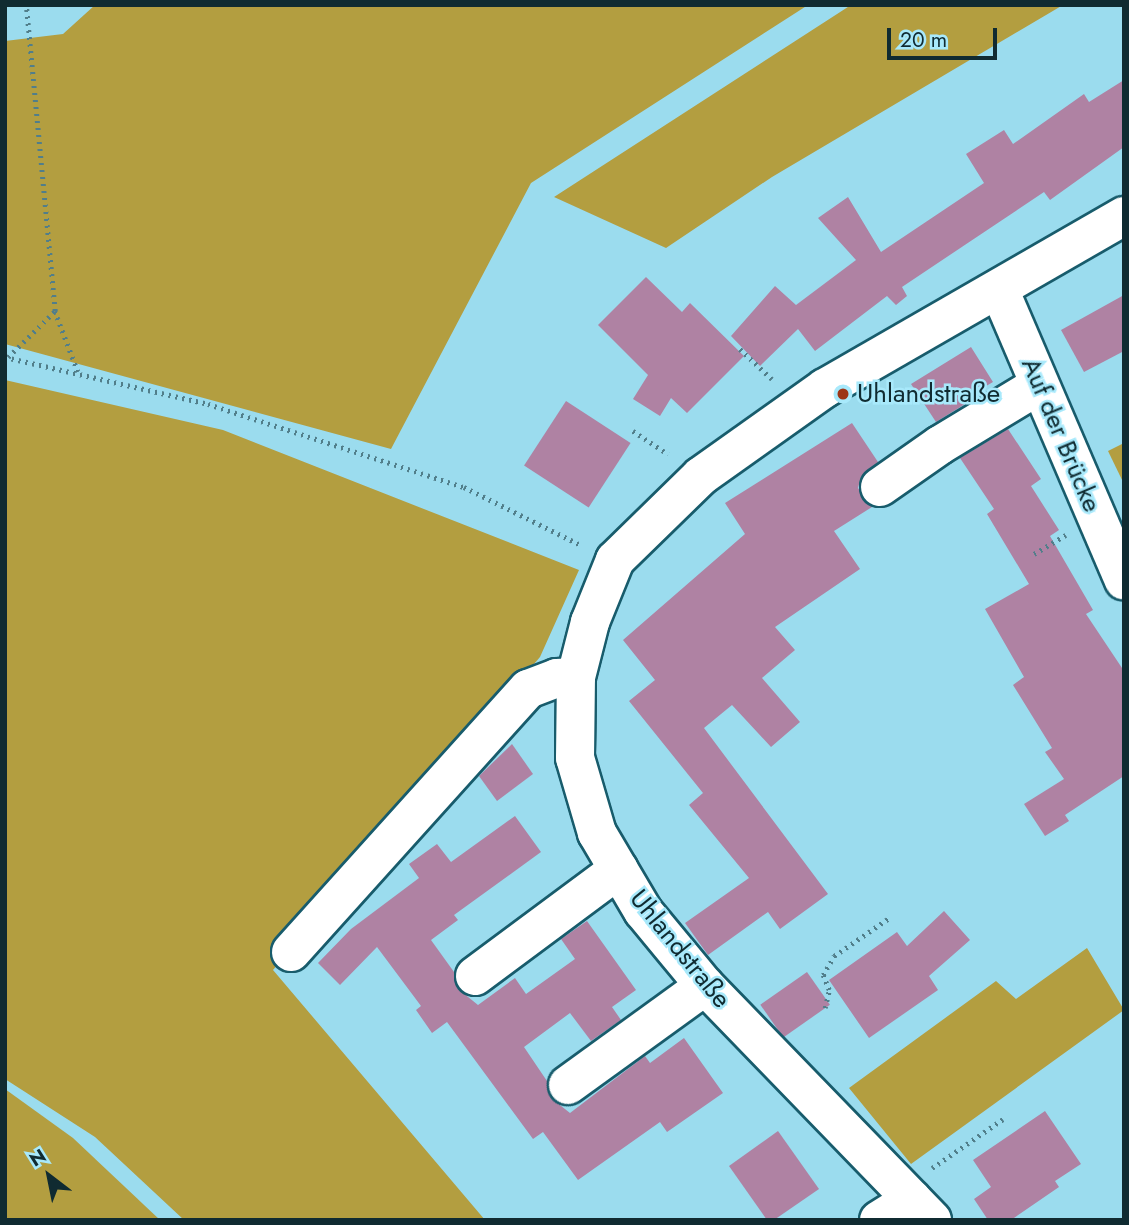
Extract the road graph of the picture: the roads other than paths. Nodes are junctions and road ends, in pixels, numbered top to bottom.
1 (1124, 216) edge
2 (999, 289) junction
3 (1039, 385) junction
4 (880, 487) dead end
5 (1124, 580) edge
6 (576, 677) junction
7 (618, 869) junction
8 (291, 952) dead end
9 (475, 976) dead end
10 (705, 986) junction
11 (568, 1085) dead end
12 (915, 1202) edge
13 (879, 1220) edge

1 - 2 street, Uhlandstraße
2 - 3 street, Auf der Brücke
2 - 6 street, Uhlandstraße
3 - 4 street
3 - 5 street, Auf der Brücke
6 - 7 street, Uhlandstraße
6 - 8 street
7 - 9 street
7 - 10 street, Uhlandstraße
10 - 11 street
10 - 12 street, Uhlandstraße
12 - 13 street

